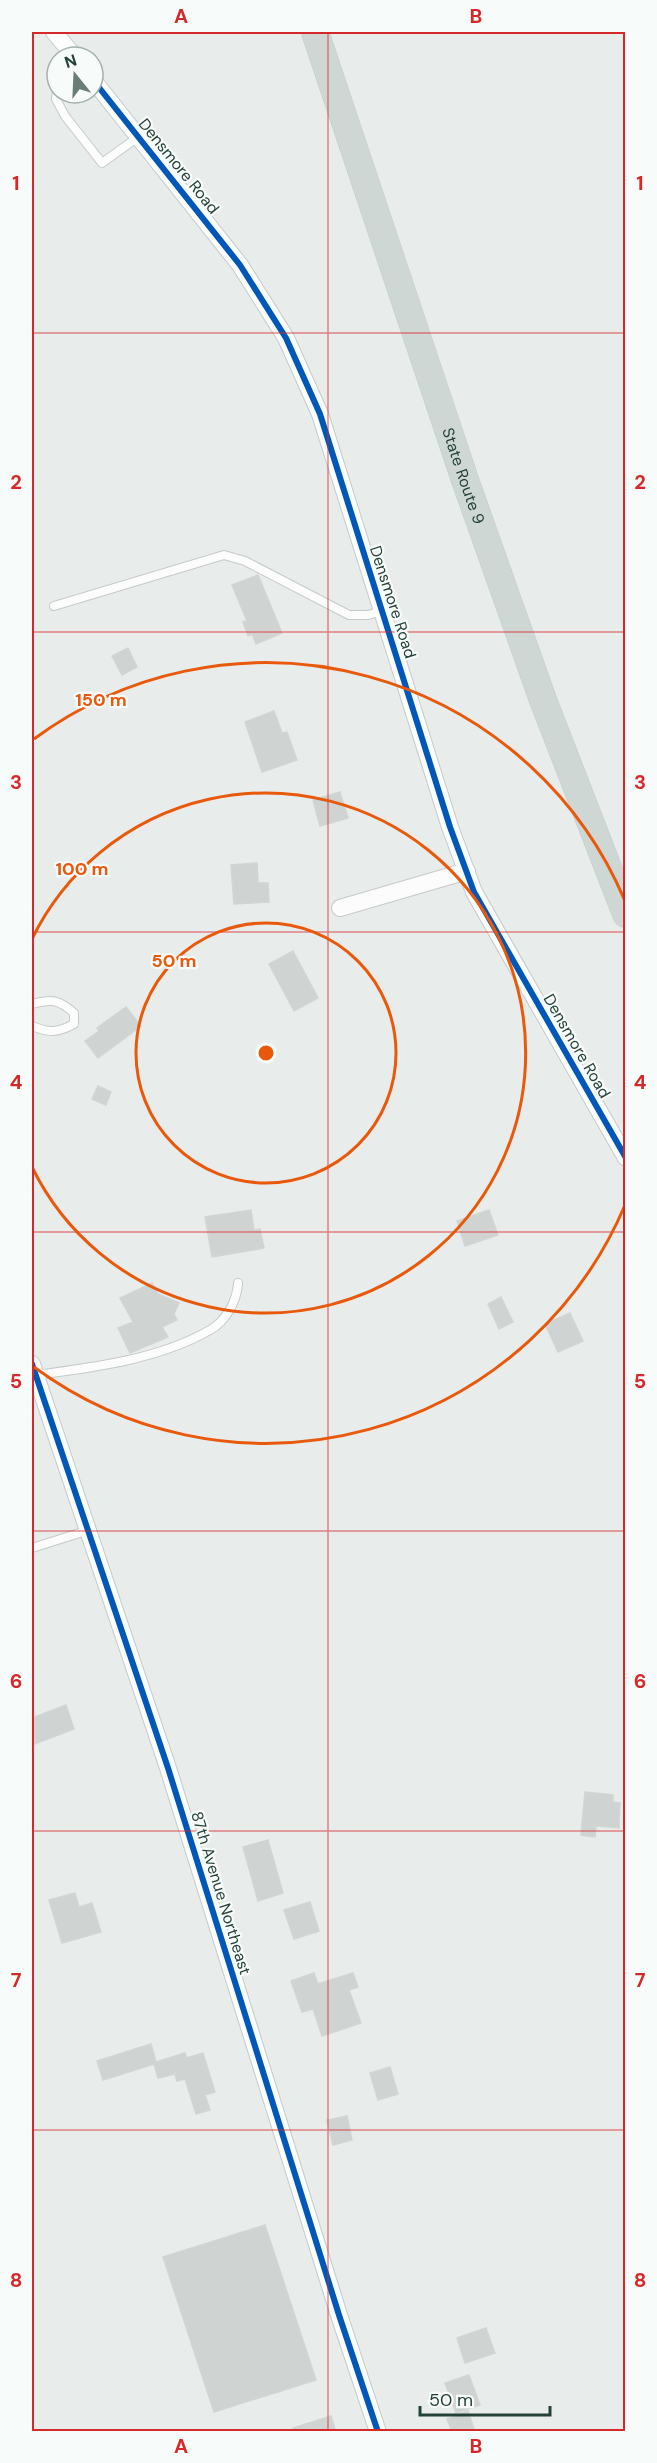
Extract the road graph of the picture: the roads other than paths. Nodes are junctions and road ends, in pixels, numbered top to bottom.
1 (54, 32) edge
2 (315, 32) edge
3 (65, 45) edge
4 (105, 95) edge
5 (59, 105) edge
6 (138, 137) junction
7 (54, 606) dead end
8 (382, 611) junction
9 (467, 872) junction
10 (340, 908) dead end
11 (626, 914) edge
12 (32, 1004) edge
13 (32, 1026) edge
14 (626, 1158) edge
15 (237, 1283) dead end
16 (33, 1370) edge
17 (37, 1398) edge
18 (89, 1530) junction
19 (32, 1548) edge
20 (378, 2432) edge

1 - 3 street
2 - 11 main road, State Route 9
4 - 6 street, Densmore Road
5 - 6 lane
6 - 8 street, Densmore Road
7 - 8 lane
8 - 9 street, Densmore Road
9 - 10 street
9 - 14 street, Densmore Road
12 - 13 lane
15 - 16 lane
16 - 17 street, 87th Avenue Northeast
17 - 18 street, 87th Avenue Northeast
18 - 19 lane
18 - 20 street, 87th Avenue Northeast

